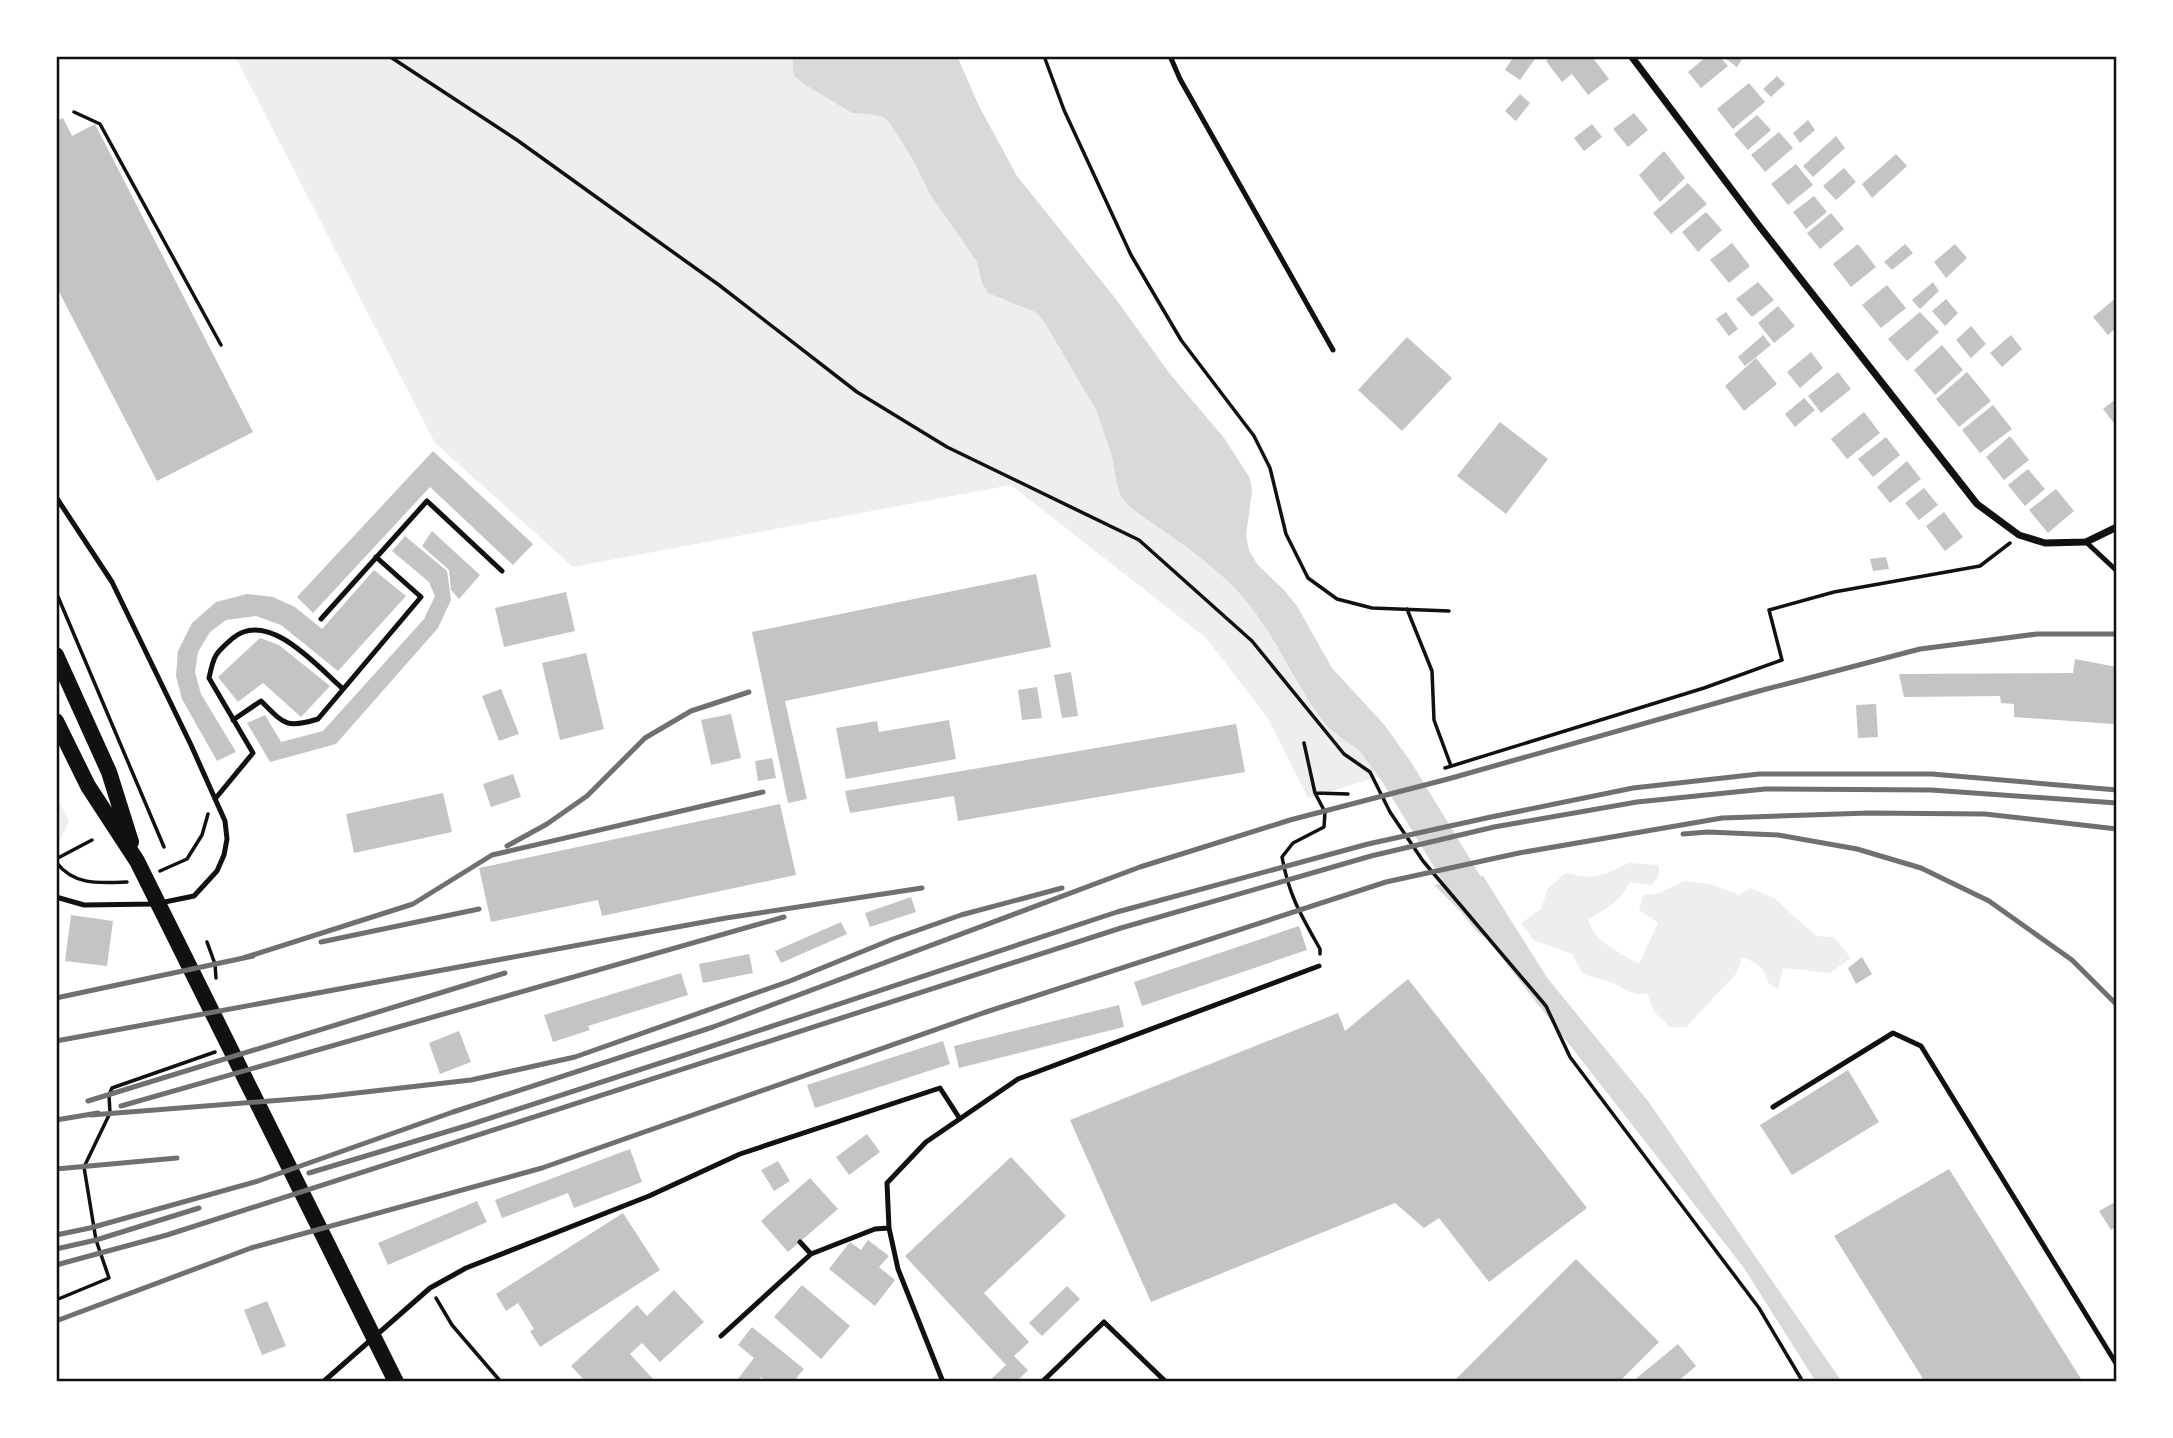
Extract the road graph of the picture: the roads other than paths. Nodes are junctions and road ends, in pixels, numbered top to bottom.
1 (1170, 56) edge
2 (1631, 56) edge
3 (1333, 350) dead end
4 (56, 497) edge
5 (2117, 527) edge
6 (2086, 542) junction
7 (376, 557) junction
8 (502, 571) dead end
9 (2117, 571) edge
10 (321, 619) dead end
11 (56, 655) edge
12 (342, 688) junction
13 (233, 720) junction
14 (56, 722) edge
15 (215, 799) junction
16 (137, 861) junction
17 (56, 897) edge
18 (1319, 966) road end
19 (1773, 1107) dead end
20 (960, 1119) junction
21 (889, 1228) junction
22 (800, 1242) dead end
23 (811, 1254) junction
24 (721, 1336) dead end
25 (2117, 1365) edge
26 (323, 1382) edge
27 (396, 1382) edge
28 (943, 1382) edge
29 (1042, 1382) edge
30 (1166, 1382) edge

1 - 3 lane
2 - 6 street
4 - 15 lane
5 - 6 street
6 - 9 lane
7 - 8 lane
7 - 10 lane
7 - 12 lane
11 - 16 main road
12 - 13 lane
12 - 13 lane
13 - 15 lane
14 - 16 main road
15 - 17 lane
16 - 27 main road
18 - 20 lane
19 - 25 lane
20 - 21 lane
20 - 26 lane
21 - 23 lane
21 - 28 lane
22 - 23 lane
23 - 24 lane
29 - 30 lane

